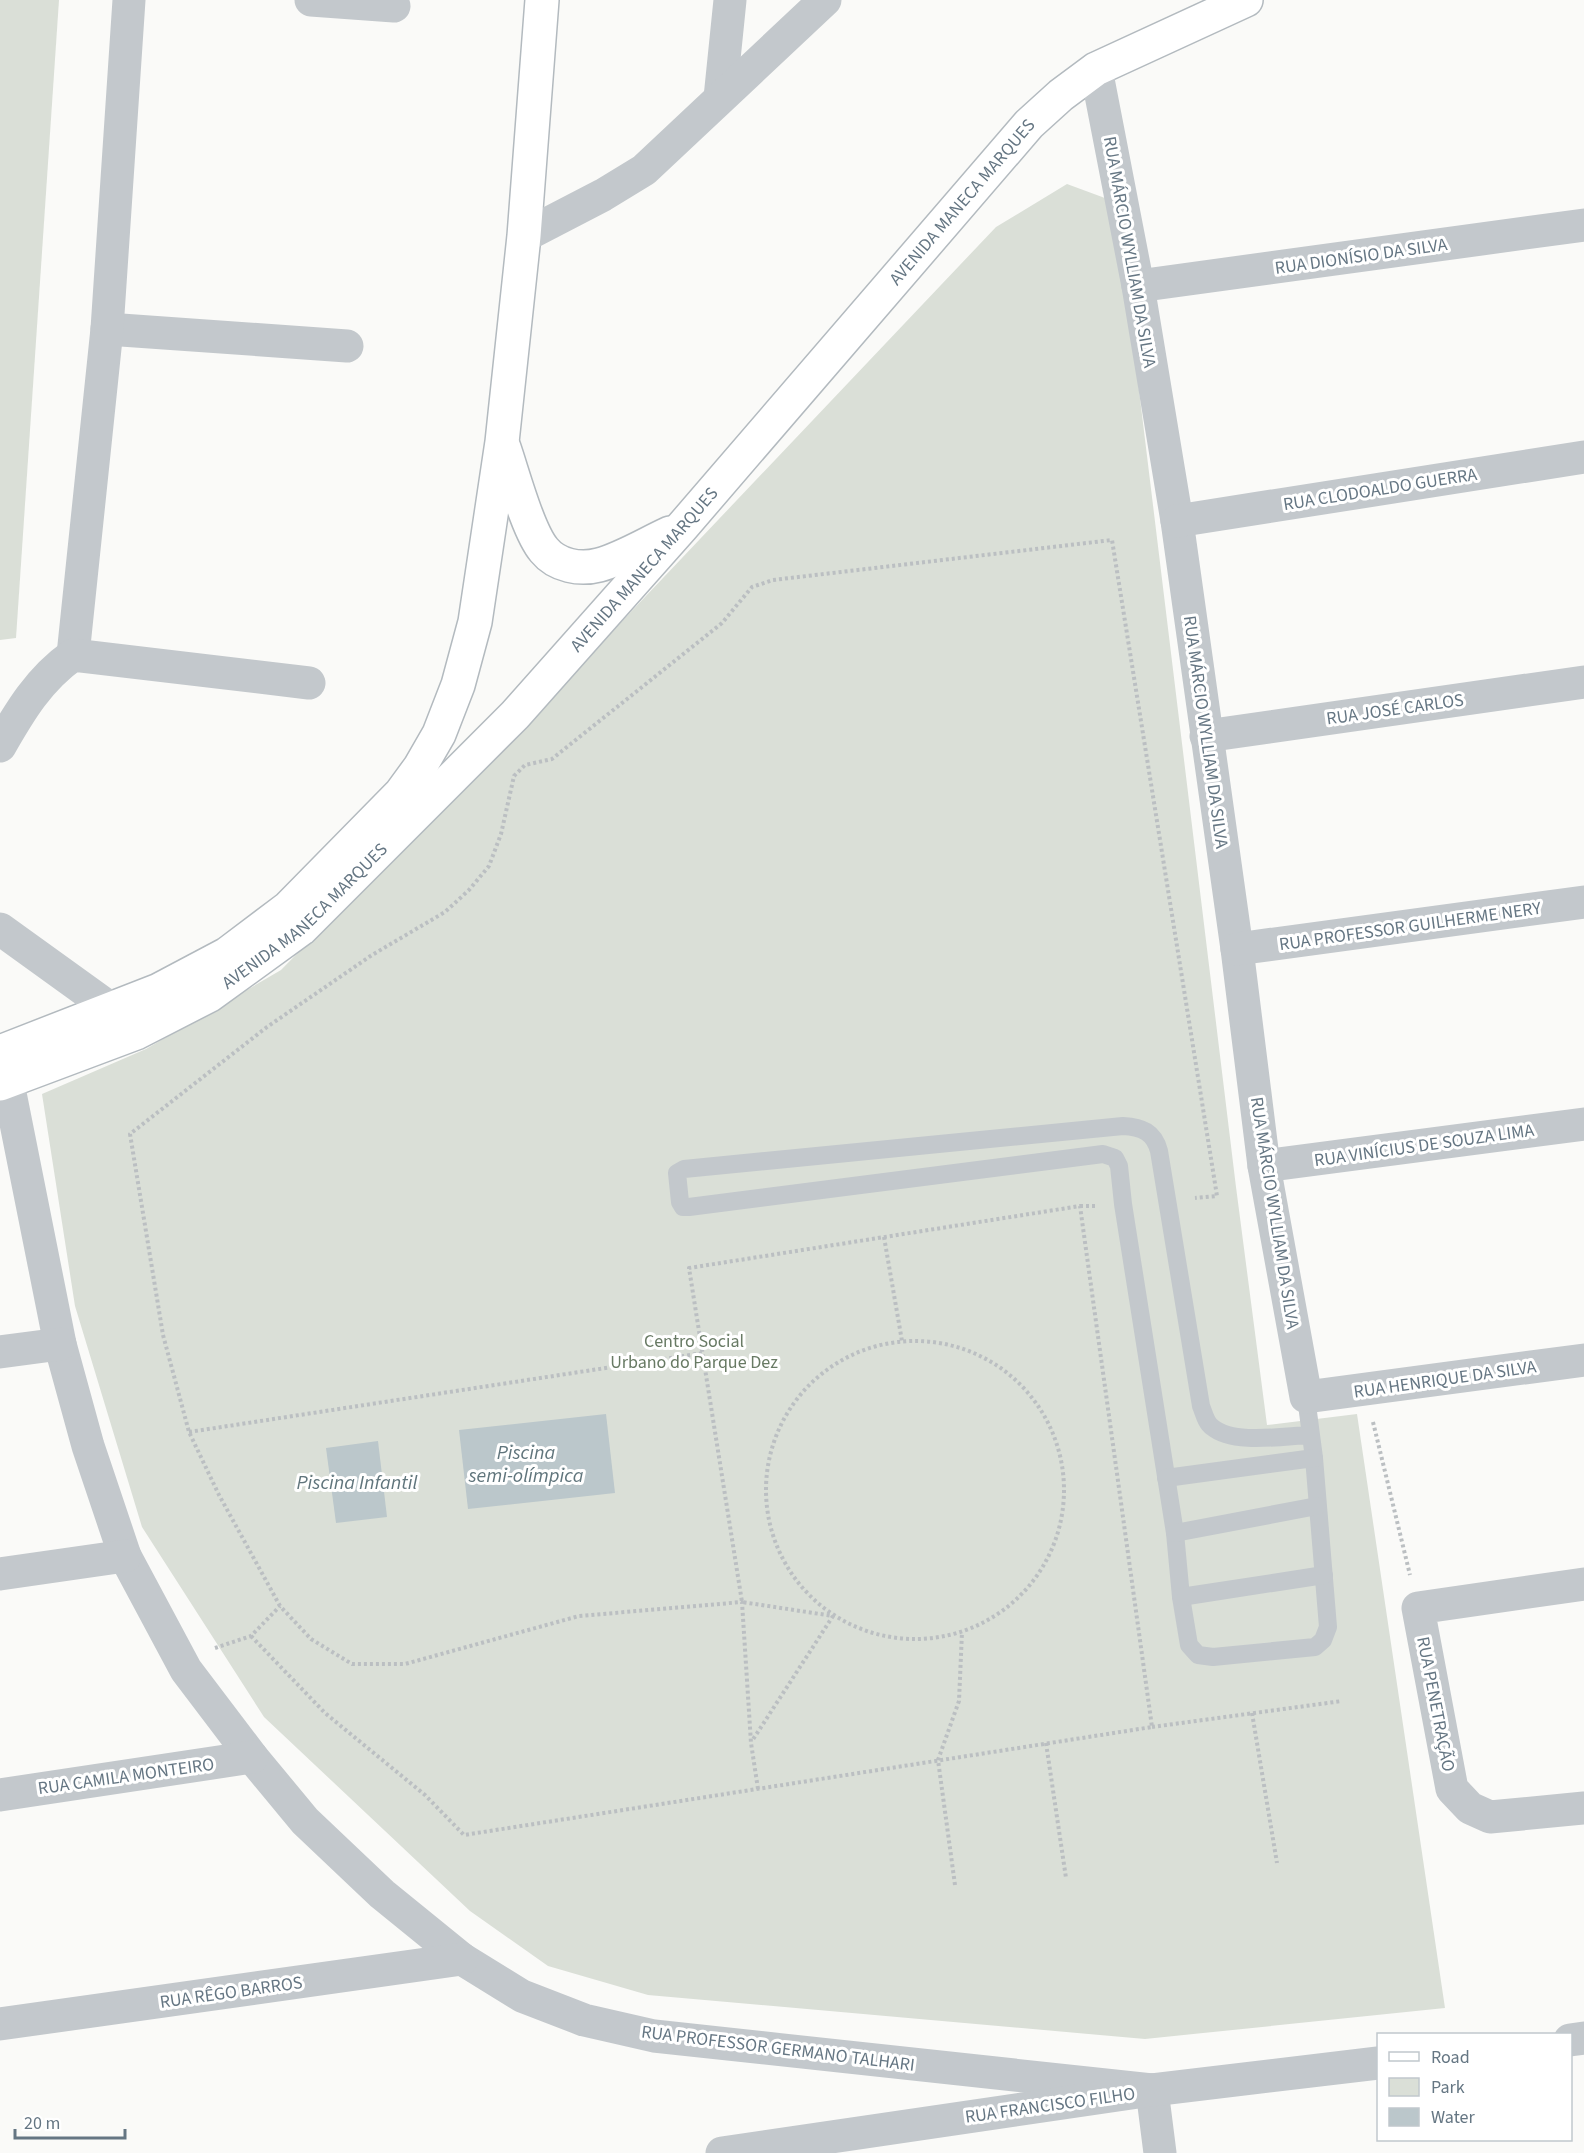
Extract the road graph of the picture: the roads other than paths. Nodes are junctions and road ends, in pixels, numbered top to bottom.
1 (129, 0) edge
2 (311, 0) edge
3 (542, 0) edge
4 (730, 0) edge
5 (825, 0) edge
6 (1246, 0) edge
7 (394, 6) dead end
8 (1096, 69) junction
9 (720, 98) junction
10 (1584, 225) edge
11 (524, 236) junction
12 (1138, 286) junction
13 (107, 329) junction
14 (347, 346) dead end
15 (502, 442) junction
16 (1584, 457) edge
17 (1177, 521) junction
18 (682, 527) junction
19 (73, 655) junction
20 (1584, 682) edge
21 (309, 683) dead end
22 (1206, 736) junction
23 (0, 746) edge
24 (1584, 903) edge
25 (0, 929) edge
26 (1237, 949) junction
27 (111, 1009) junction
28 (136, 1033) junction
29 (2, 1067) edge
30 (1584, 1124) edge
31 (1264, 1166) junction
32 (60, 1344) junction
33 (0, 1352) edge
34 (1584, 1360) edge
35 (1306, 1397) junction
36 (1310, 1435) junction
37 (1314, 1458) junction
38 (1166, 1478) junction
39 (1317, 1506) junction
40 (1175, 1533) junction
41 (125, 1556) junction
42 (0, 1574) edge
43 (1324, 1575) junction
44 (1584, 1584) edge
45 (1180, 1597) junction
46 (252, 1757) junction
47 (0, 1795) edge
48 (1584, 1808) edge
49 (462, 1959) junction
50 (0, 2024) edge
51 (1377, 2063) edge
52 (1152, 2090) junction
53 (722, 2153) edge
54 (1160, 2153) edge

1 - 13 street
2 - 7 street
3 - 11 main road, AVENIDA MANECA MARQUES
4 - 9 street
5 - 9 street
6 - 8 main road, AVENIDA MANECA MARQUES
8 - 12 street, RUA MÁRCIO WYLLIAM DA SILVA
8 - 18 main road, AVENIDA MANECA MARQUES
9 - 11 street
10 - 12 street, RUA DIONÍSIO DA SILVA
11 - 15 main road, AVENIDA MANECA MARQUES
12 - 17 street, RUA MÁRCIO WYLLIAM DA SILVA
13 - 14 street
13 - 19 street
15 - 18 main road
15 - 27 main road, AVENIDA MANECA MARQUES
16 - 17 street, RUA CLODOALDO GUERRA
17 - 22 street, RUA MÁRCIO WYLLIAM DA SILVA
18 - 28 main road, AVENIDA MANECA MARQUES
19 - 21 street
19 - 23 street
20 - 22 street, RUA JOSÉ CARLOS
22 - 26 street, RUA MÁRCIO WYLLIAM DA SILVA
24 - 26 street, RUA PROFESSOR GUILHERME NERY
25 - 27 street
26 - 31 street, RUA MÁRCIO WYLLIAM DA SILVA
27 - 28 street
27 - 29 main road, AVENIDA MANECA MARQUES
28 - 29 main road, AVENIDA MANECA MARQUES
29 - 32 street, RUA PROFESSOR GERMANO TALHARI
30 - 31 street, RUA VINÍCIUS DE SOUZA LIMA
31 - 35 street, RUA MÁRCIO WYLLIAM DA SILVA
32 - 33 street
32 - 41 street, RUA PROFESSOR GERMANO TALHARI
34 - 35 street, RUA HENRIQUE DA SILVA
35 - 36 lane
36 - 37 lane
36 - 38 lane
37 - 38 lane
37 - 39 lane
38 - 40 lane
39 - 40 lane
39 - 43 lane
40 - 45 lane
41 - 42 street
41 - 46 street, RUA PROFESSOR GERMANO TALHARI
43 - 45 lane
43 - 45 lane
44 - 48 street, RUA PENETRAÇÃO
46 - 47 street, RUA CAMILA MONTEIRO
46 - 49 street, RUA PROFESSOR GERMANO TALHARI
49 - 50 street, RUA RÊGO BARROS
49 - 52 street, RUA PROFESSOR GERMANO TALHARI
51 - 52 street, RUA FRANCISCO FILHO
52 - 53 street, RUA FRANCISCO FILHO
52 - 54 street

